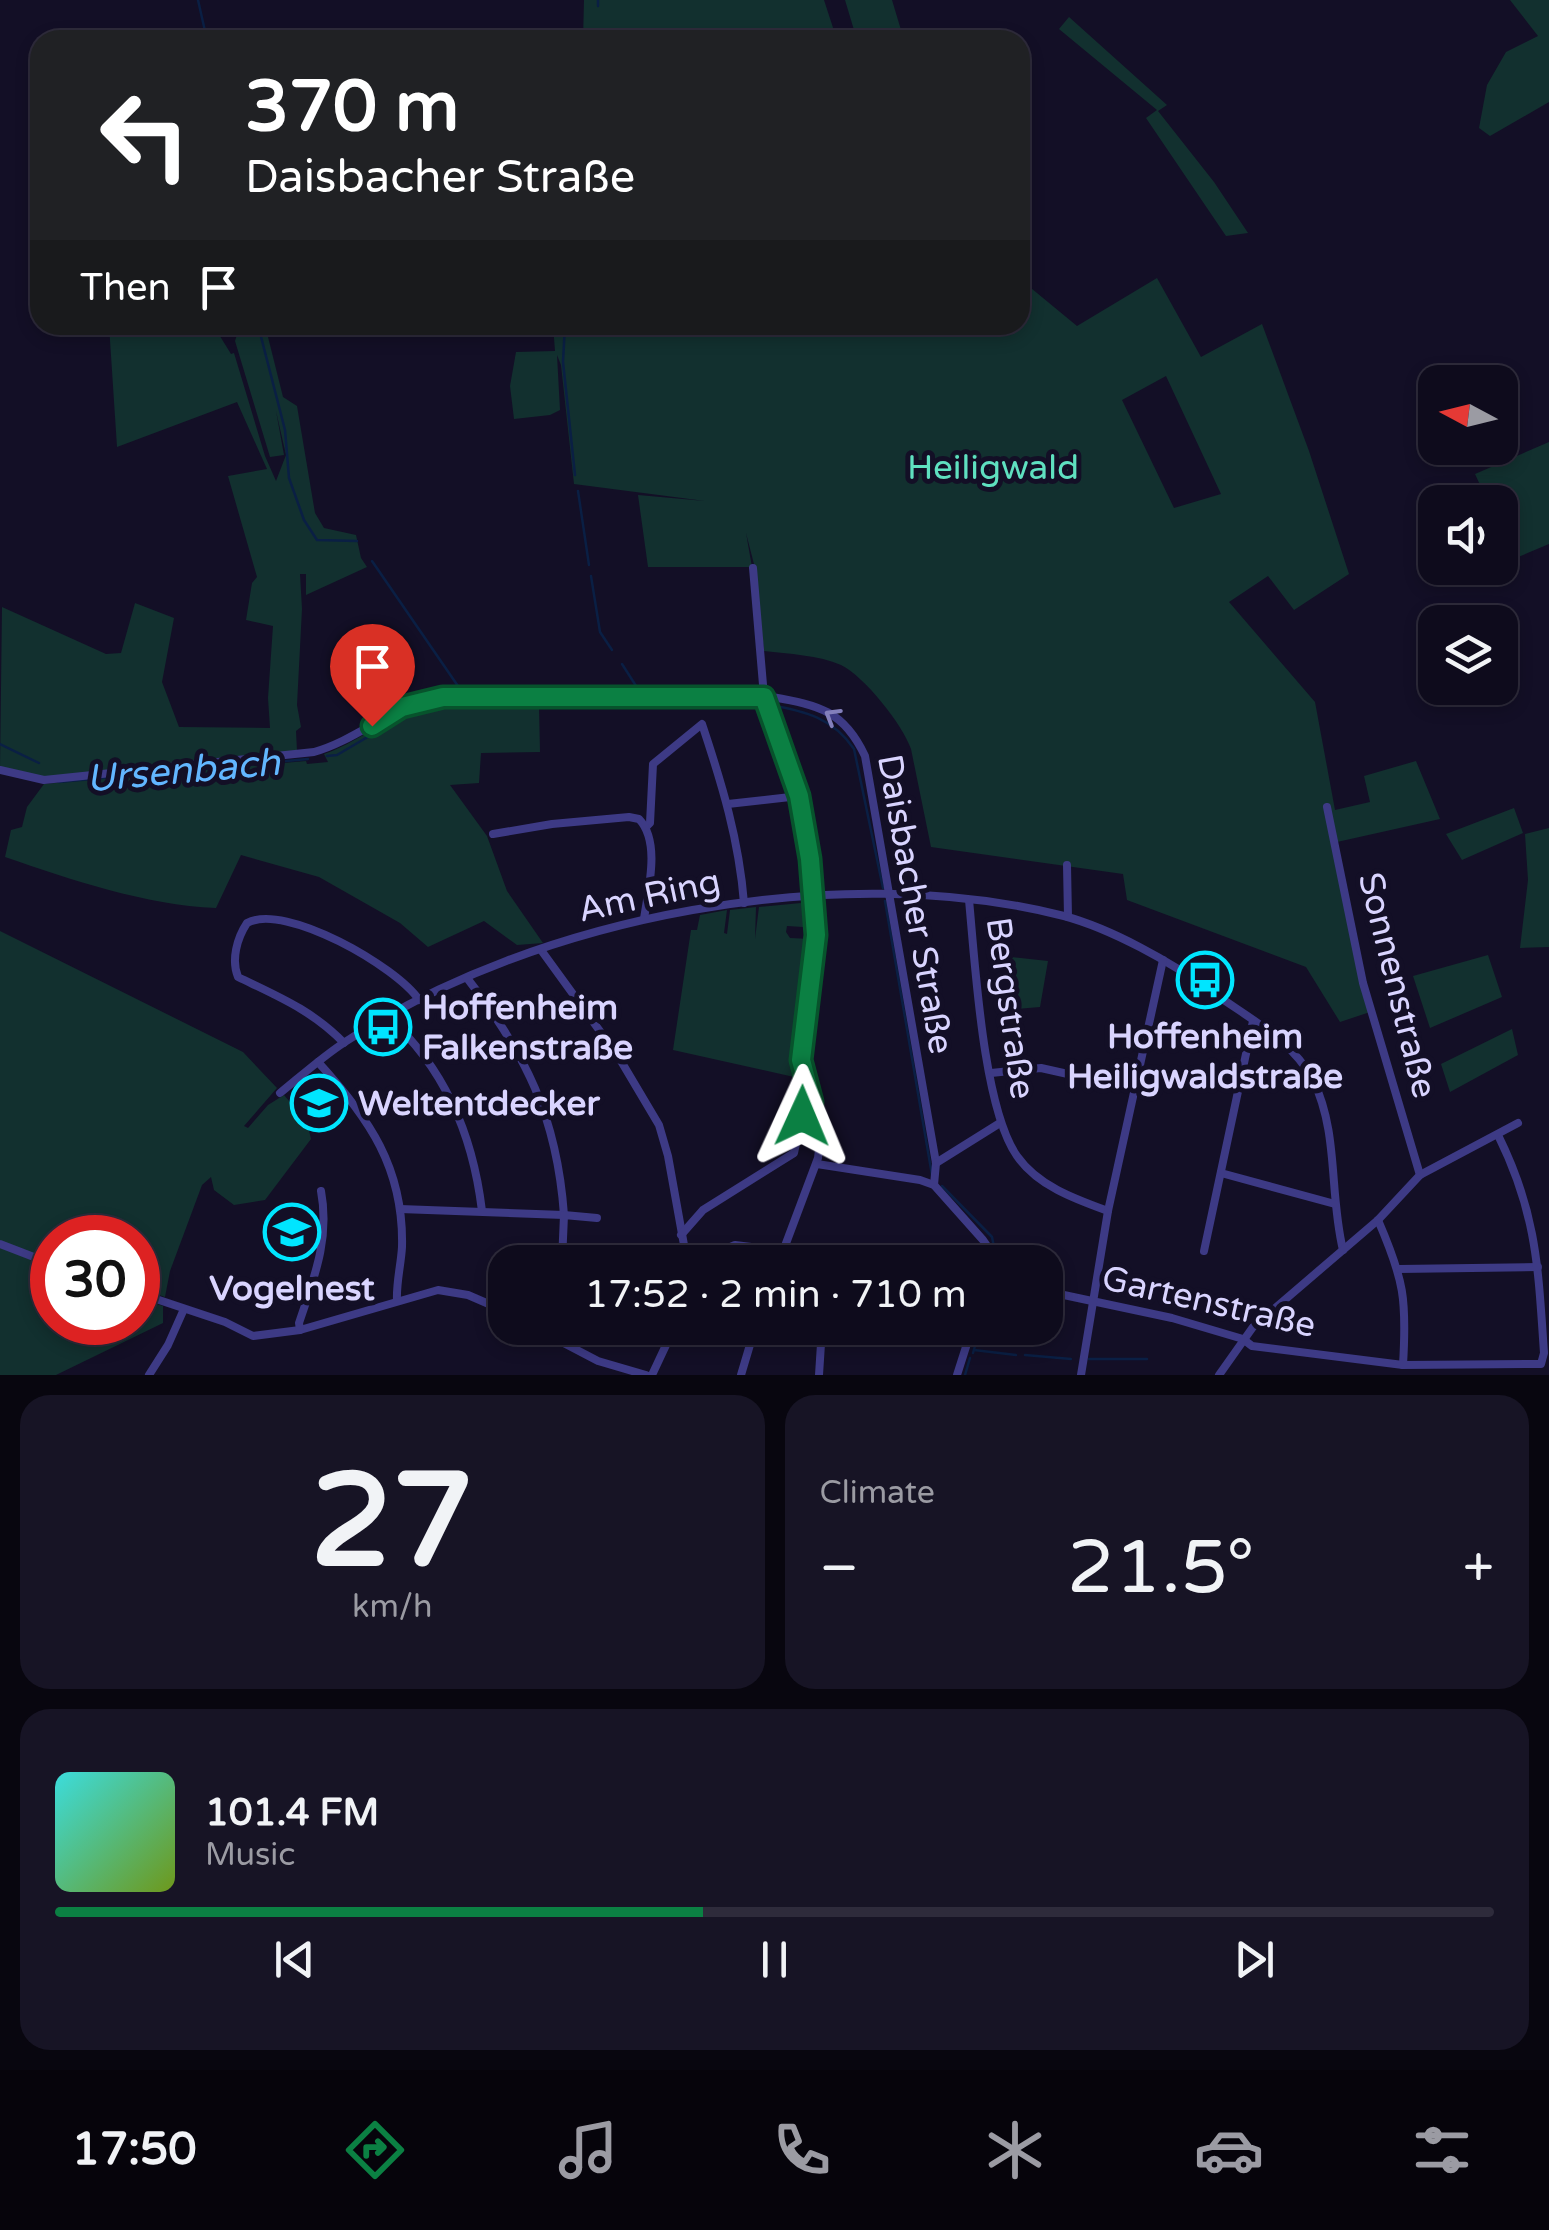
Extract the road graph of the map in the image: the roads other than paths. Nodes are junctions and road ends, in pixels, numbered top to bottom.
1 (754, 568) dead end
2 (764, 697) junction
3 (0, 770) edge
4 (799, 796) junction
5 (728, 804) junction
6 (1327, 808) dead end
7 (646, 827) junction
8 (493, 834) dead end
9 (1068, 865) dead end
10 (890, 895) junction
11 (812, 896) junction
12 (969, 900) junction
13 (744, 903) junction
14 (1068, 917) junction
15 (644, 919) junction
16 (541, 950) junction
17 (1163, 960) junction
18 (467, 978) junction
19 (419, 1000) junction
20 (388, 1017) junction
21 (1252, 1021) junction
22 (344, 1043) junction
23 (318, 1062) junction
24 (991, 1074) junction
25 (1135, 1089) junction
26 (280, 1093) dead end
27 (812, 1102) junction
28 (1000, 1122) junction
29 (1518, 1123) dead end
30 (1498, 1135) junction
31 (936, 1163) junction
32 (817, 1164) junction
33 (1221, 1173) junction
34 (1420, 1175) junction
35 (934, 1185) junction
36 (321, 1191) dead end
37 (1335, 1204) junction
38 (400, 1209) junction
39 (482, 1211) junction
40 (1108, 1211) junction
41 (564, 1215) junction
42 (597, 1218) dead end
43 (1378, 1220) junction
44 (681, 1235) junction
45 (0, 1244) edge
46 (563, 1245) edge
47 (682, 1245) edge
48 (785, 1245) edge
49 (987, 1245) edge
50 (1204, 1250) dead end
51 (1343, 1250) junction
52 (30, 1256) edge
53 (1538, 1267) junction
54 (1399, 1269) junction
55 (1063, 1294) edge
56 (160, 1301) edge
57 (397, 1301) junction
58 (1090, 1301) junction
59 (488, 1304) edge
60 (184, 1309) junction
61 (300, 1330) junction
62 (1242, 1339) junction
63 (567, 1345) edge
64 (665, 1345) edge
65 (749, 1345) edge
66 (821, 1345) edge
67 (967, 1345) edge
68 (1403, 1365) junction
69 (148, 1375) edge
70 (649, 1375) edge
71 (741, 1375) edge
72 (819, 1375) edge
73 (958, 1375) edge
74 (1081, 1375) edge
75 (1218, 1375) edge

1 - 2 street
2 - 3 street, Daisbacher Straße
2 - 4 street
10 -> 2 street, Daisbacher Straße
4 - 5 street
4 - 11 street
5 - 7 street
5 - 13 street
6 - 34 street, Sonnenstraße
7 - 8 street
7 - 15 street
9 - 14 street
10 - 11 street, Am Ring
10 - 12 street, Am Ring
10 - 31 street, Daisbacher Straße
11 - 13 street, Am Ring
11 - 27 street
12 - 14 street, Am Ring
12 - 24 street, Bergstraße
13 - 15 street, Am Ring
14 - 17 street, Am Ring
15 - 16 street, Am Ring
16 - 18 street, Am Ring
16 - 44 street
17 - 21 street, Am Ring
17 - 25 street
18 - 19 street, Am Ring
18 - 41 street
19 - 20 street, Am Ring
19 - 22 street
20 - 22 street, Am Ring
20 - 39 street
21 - 33 street
21 - 37 street, Am Ring
22 - 23 street, Am Ring
23 - 26 street, Am Ring
23 - 38 street
24 - 25 street
24 - 28 street, Bergstraße
25 - 40 street
27 - 32 street
27 - 44 street
28 - 31 street, Bergstraße
28 - 40 street, Bergstraße
29 - 30 street
30 - 34 street
30 - 53 street
31 - 35 street, Daisbacher Straße
32 - 35 street
32 - 48 street
33 - 37 street
33 - 50 street
34 - 43 street
35 - 49 street
36 - 61 street
37 - 51 street, Am Ring
38 - 39 street
38 - 57 street
39 - 41 street
40 - 58 street
41 - 42 street
41 - 46 street
43 - 51 street
43 - 54 street
44 - 47 street
45 - 52 street
51 - 62 street
53 - 54 street
53 - 68 street, Gartenstraße
54 - 68 street
55 - 58 street, Gartenstraße
56 - 60 street
57 - 59 street
57 - 61 street
58 - 62 street, Gartenstraße
58 - 74 street
60 - 61 street
60 - 69 street
62 - 68 street, Gartenstraße
62 - 75 street
63 - 70 street
64 - 70 street
65 - 71 street
66 - 72 street
67 - 73 street

